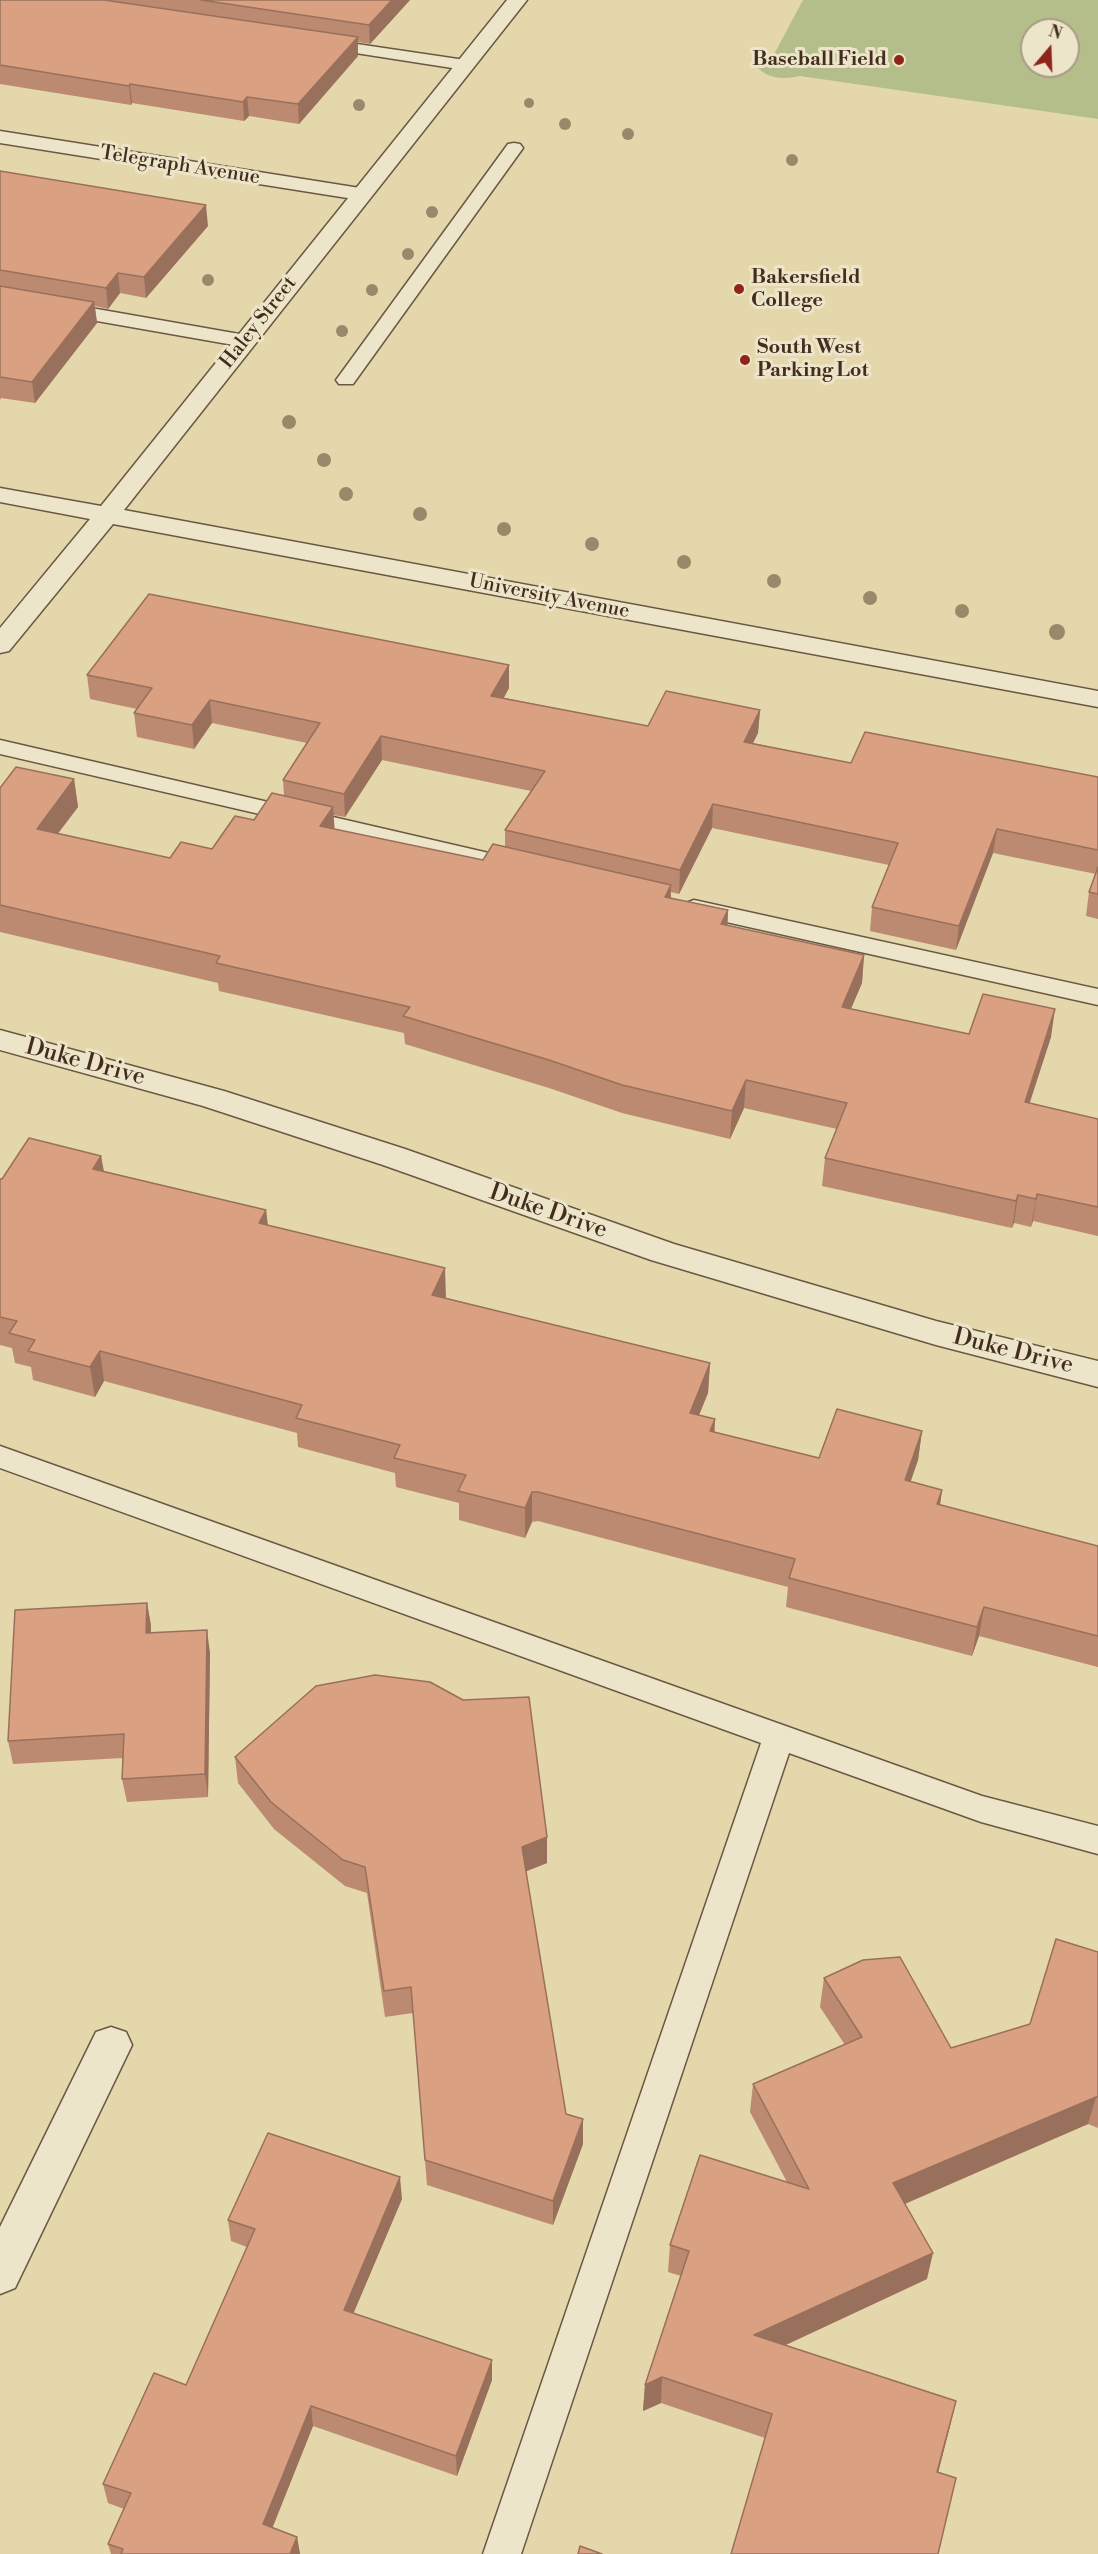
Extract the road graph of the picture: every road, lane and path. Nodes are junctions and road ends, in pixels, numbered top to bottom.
1 (517, 0) edge
2 (311, 42) edge
3 (465, 64) junction
4 (0, 137) edge
5 (514, 148) dead end
6 (360, 194) junction
7 (0, 298) edge
8 (246, 341) junction
9 (346, 380) dead end
10 (0, 495) edge
11 (108, 514) junction
12 (0, 645) edge
13 (1098, 699) edge
14 (0, 747) edge
15 (541, 872) edge
16 (668, 902) edge
17 (1098, 997) edge
18 (0, 1040) edge
19 (1098, 1374) edge
20 (0, 1457) edge
21 (779, 1737) junction
22 (1098, 1840) edge
23 (111, 2045) dead end
24 (0, 2273) edge
25 (502, 2554) edge

1 - 3 street, Haley Street
2 - 3 lane
3 - 6 street, Haley Street
4 - 6 street, Telegraph Avenue
5 - 9 lane
6 - 8 street, Haley Street
7 - 8 lane
8 - 11 street, Haley Street
10 - 11 street, University Avenue
11 - 12 street, Haley Street
11 - 13 street, University Avenue
14 - 15 lane
16 - 17 lane
18 - 19 street, Duke Drive
20 - 21 lane
21 - 22 lane
21 - 25 lane
23 - 24 street

